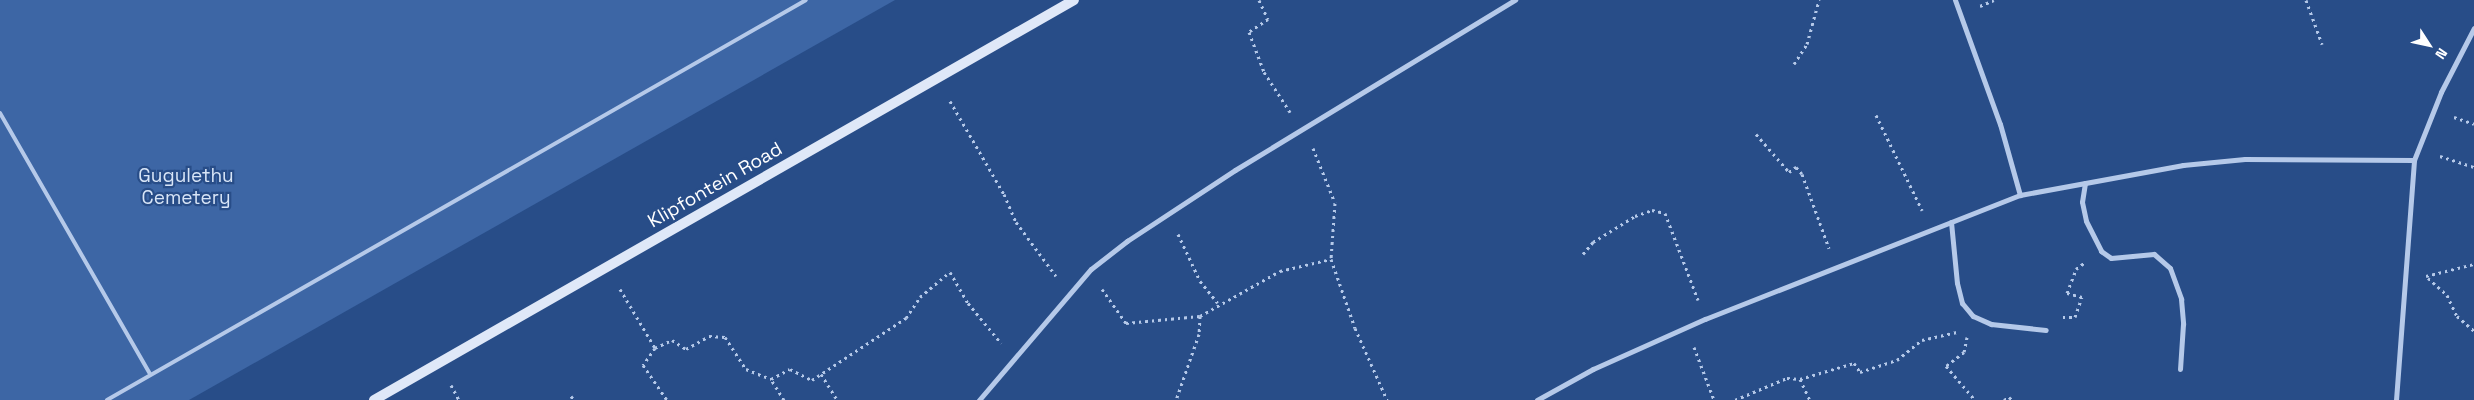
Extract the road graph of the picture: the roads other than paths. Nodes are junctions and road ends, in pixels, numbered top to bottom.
1 (806, 0) edge
2 (1074, 0) edge
3 (1515, 0) edge
4 (1955, 0) edge
5 (2474, 28) edge
6 (0, 112) edge
7 (2414, 160) junction
8 (2084, 184) junction
9 (2020, 195) junction
10 (1951, 222) junction
11 (2046, 330) road end
12 (2180, 369) dead end
13 (150, 374) junction
14 (107, 400) edge
15 (374, 400) edge
16 (980, 400) edge
17 (1537, 400) edge
18 (2396, 400) edge

1 - 13 lane
2 - 15 main road, Klipfontein Road
3 - 16 street
4 - 9 street
5 - 7 street
6 - 13 lane
7 - 8 street
7 - 18 street
8 - 9 street
8 - 12 street
9 - 10 street
10 - 11 street
10 - 17 street
13 - 14 lane

